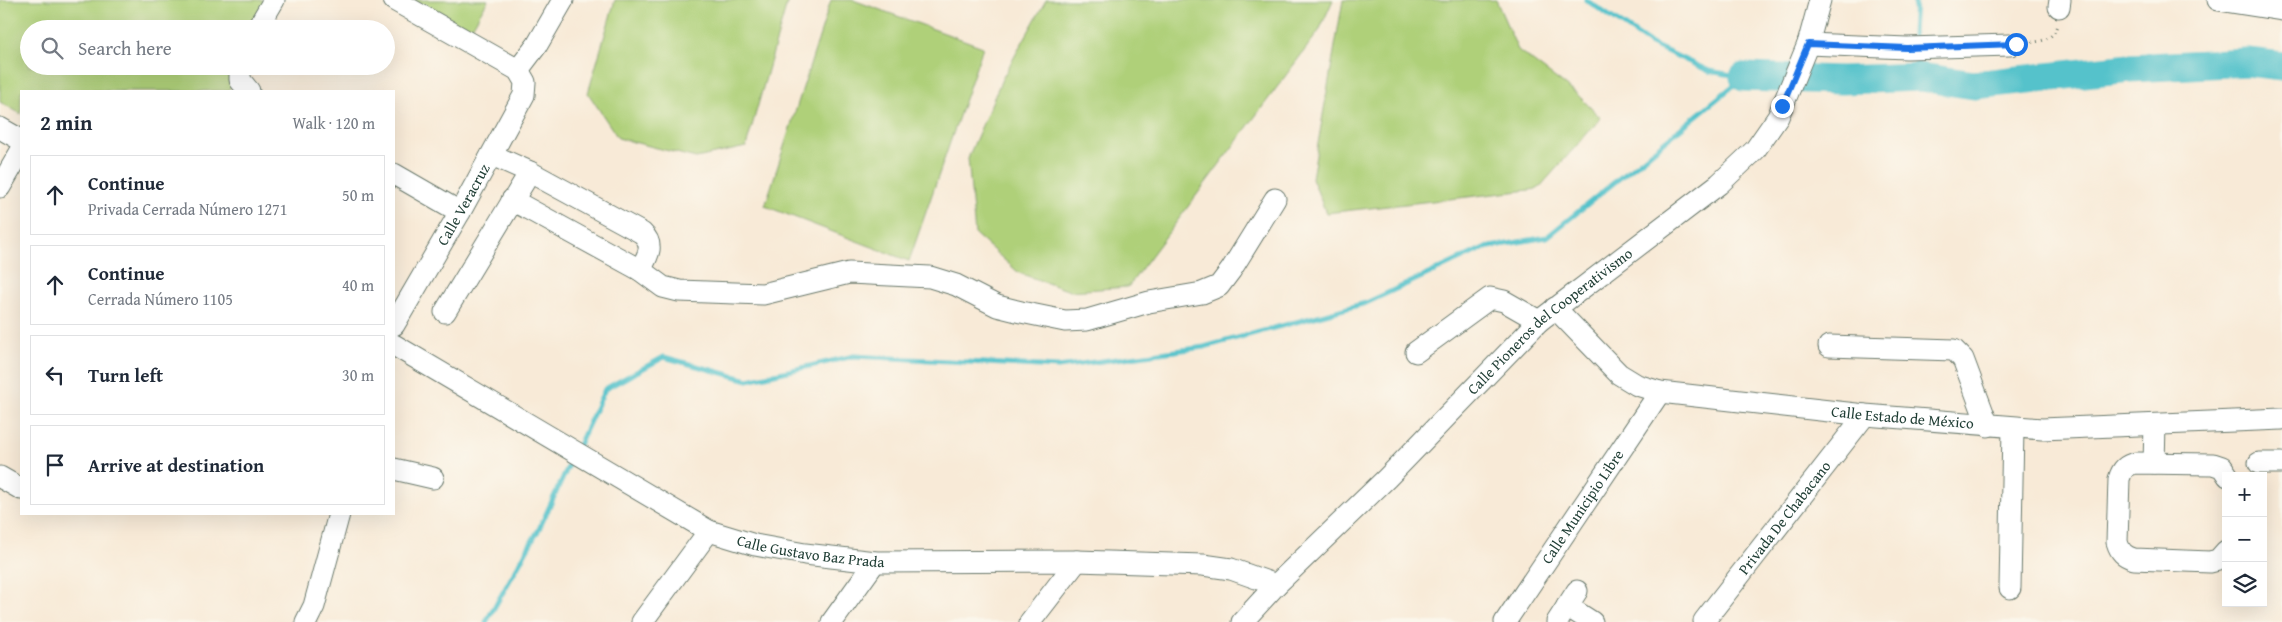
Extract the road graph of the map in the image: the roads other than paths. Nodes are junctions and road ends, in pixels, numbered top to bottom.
1 (274, 0) edge
2 (394, 0) edge
3 (563, 0) edge
4 (1820, 0) edge
5 (2218, 0) edge
6 (2282, 10) edge
7 (262, 20) edge
8 (2010, 45) road end
9 (1805, 51) junction
10 (522, 76) junction
11 (0, 128) edge
12 (20, 139) edge
13 (20, 153) edge
14 (492, 156) junction
15 (530, 172) junction
16 (395, 175) edge
17 (0, 187) edge
18 (1275, 199) dead end
19 (512, 200) junction
20 (587, 203) junction
21 (460, 212) junction
22 (571, 232) junction
23 (640, 270) junction
24 (445, 312) dead end
25 (1547, 315) junction
26 (395, 323) edge
27 (395, 346) edge
28 (1829, 346) dead end
29 (1416, 352) dead end
30 (1660, 392) junction
31 (1865, 415) junction
32 (2282, 419) edge
33 (2155, 425) junction
34 (1988, 426) junction
35 (2013, 428) junction
36 (2154, 463) junction
37 (2259, 463) dead end
38 (2282, 463) edge
39 (395, 469) edge
40 (2225, 472) edge
41 (0, 477) edge
42 (433, 478) dead end
43 (20, 487) edge
44 (339, 515) edge
45 (709, 531) junction
46 (2222, 556) edge
47 (1076, 561) junction
48 (876, 562) junction
49 (1276, 584) junction
50 (2010, 588) dead end
51 (1567, 606) edge
52 (1704, 621) edge
53 (306, 622) edge
54 (642, 622) edge
55 (832, 622) edge
56 (1030, 622) edge
57 (1242, 622) edge
58 (1505, 622) edge
59 (1592, 622) edge

1 - 7 street
2 - 10 street
3 - 10 street, Calle Veracruz
4 - 9 street, Calle Pioneros del Cooperativismo
5 - 6 street
8 - 9 street
9 - 25 street, Calle Pioneros del Cooperativismo
10 - 14 street, Calle Veracruz
11 - 12 street
13 - 17 street
14 - 15 street
14 - 21 street, Calle Veracruz
15 - 19 street
15 - 20 street
16 - 21 street
18 - 23 street
19 - 22 street
19 - 24 street
20 - 22 street
20 - 23 street
21 - 26 street, Calle Veracruz
22 - 23 street
25 - 29 street, Calle Estado de México
25 - 30 street, Calle Estado de México
25 - 49 street, Calle Pioneros del Cooperativismo
27 - 45 street, Calle Gustavo Baz Prada
28 - 34 street
30 - 31 street, Calle Estado de México
30 - 58 street, Calle Municipio Libre
31 - 34 street, Calle Estado de México
31 - 52 street, Privada De Chabacano
32 - 33 street, Calle Estado de México
33 - 35 street, Calle Estado de México
33 - 36 street
34 - 35 street, Calle Estado de México
35 - 50 street
36 - 40 street
36 - 46 street
37 - 38 street
39 - 42 street
41 - 43 street
44 - 53 street
45 - 48 street, Calle Gustavo Baz Prada
45 - 54 street
47 - 48 street, Calle Gustavo Baz Prada
47 - 49 street, Calle Gustavo Baz Prada
47 - 56 street
48 - 55 street
49 - 57 street, Calle Pioneros del Cooperativismo
51 - 59 street

